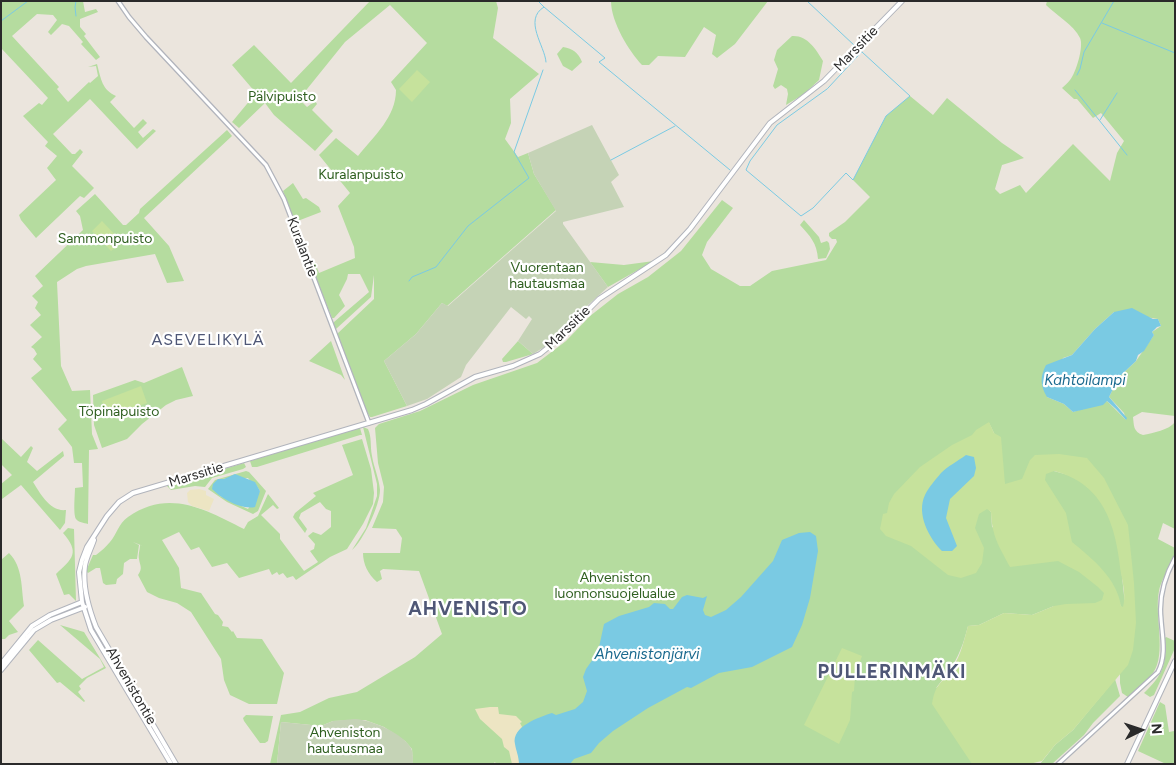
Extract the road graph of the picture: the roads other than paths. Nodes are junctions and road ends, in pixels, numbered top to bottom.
1 (118, 1) edge
2 (902, 1) edge
3 (369, 423) junction
4 (94, 538) junction
5 (1175, 558) edge
6 (82, 602) junction
7 (88, 604) junction
8 (83, 608) junction
9 (1175, 660) edge
10 (3, 664) edge
11 (171, 764) edge
12 (176, 764) edge
13 (1058, 764) edge
14 (1127, 764) edge

1 - 3 street, Kuralantie
2 - 3 main road, Marssitie
3 - 4 main road, Marssitie
4 - 6 main road, Marssitie
4 - 7 main road, Marssitie
5 - 13 street
6 - 7 main road
6 - 8 main road, Marssitie
6 - 10 main road
7 - 8 main road
7 - 12 main road, Ahvenistontie
8 - 10 main road
8 - 11 main road, Ahvenistontie
9 - 14 main road

